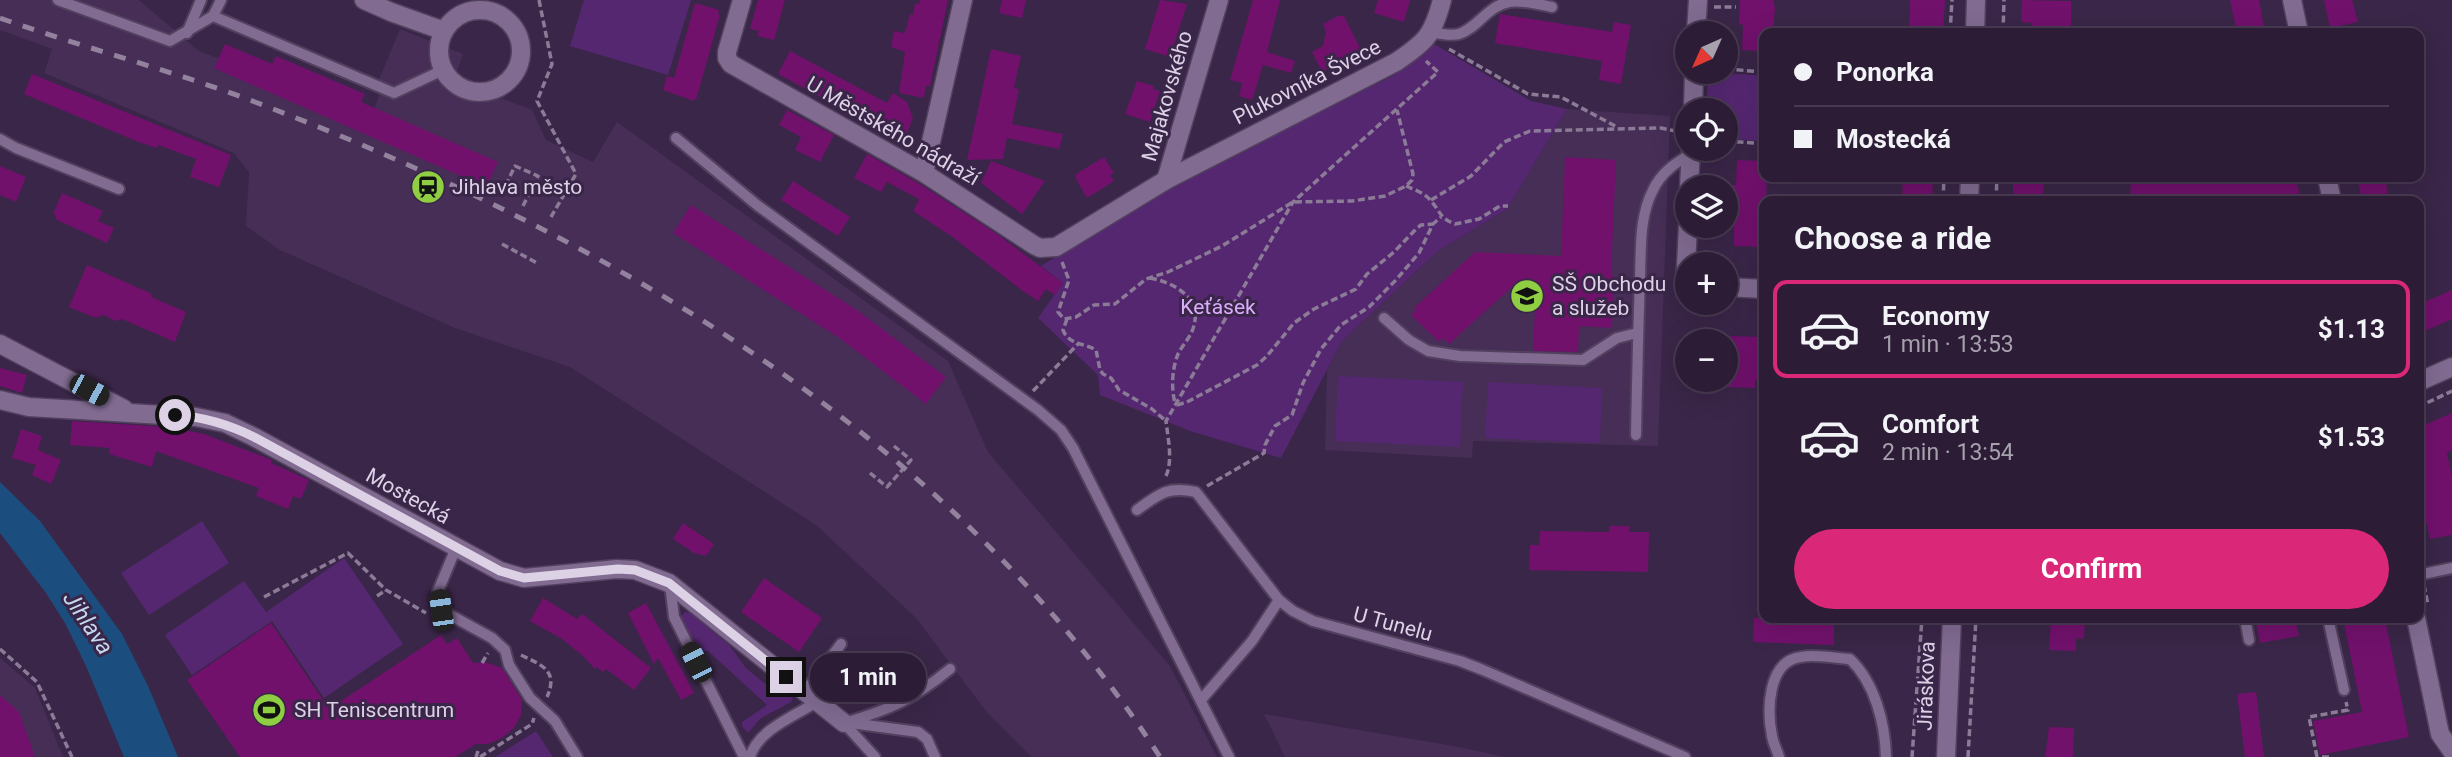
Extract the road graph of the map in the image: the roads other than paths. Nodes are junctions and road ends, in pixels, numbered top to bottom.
1 (58, 0) edge
2 (201, 0) edge
3 (221, 0) edge
4 (363, 0) edge
5 (742, 0) edge
6 (964, 0) edge
7 (1219, 0) edge
8 (1442, 0) edge
9 (1976, 0) edge
10 (2292, 0) edge
11 (499, 7) edge
12 (1552, 7) dead end
13 (213, 16) junction
14 (1975, 28) edge
15 (2298, 28) edge
16 (187, 33) junction
17 (1440, 34) junction
18 (442, 37) junction
19 (443, 70) junction
20 (676, 138) dead end
21 (0, 139) edge
22 (1678, 161) edge
23 (924, 173) junction
24 (1166, 180) junction
25 (119, 189) dead end
26 (1034, 245) joint
27 (1738, 288) edge
28 (1759, 289) edge
29 (1384, 318) dead end
30 (1637, 333) junction
31 (0, 344) edge
32 (2452, 367) edge
33 (2424, 379) edge
34 (0, 400) edge
35 (131, 412) junction
36 (1636, 435) dead end
37 (1138, 510) dead end
38 (456, 548) junction
39 (2452, 568) edge
40 (2424, 574) edge
41 (669, 583) junction
42 (1279, 600) junction
43 (1952, 623) edge
44 (2246, 623) edge
45 (2329, 623) edge
46 (2417, 623) edge
47 (2249, 640) dead end
48 (841, 644) dead end
49 (950, 669) dead end
50 (2344, 690) road end
51 (811, 697) junction
52 (1201, 700) junction
53 (844, 723) junction
54 (2452, 751) edge
55 (577, 757) edge
56 (744, 757) edge
57 (750, 757) edge
58 (875, 757) edge
59 (935, 757) edge
60 (1229, 757) edge
61 (1685, 757) edge
62 (1779, 757) edge
63 (1886, 757) edge
64 (1946, 757) edge

1 - 16 lane
2 - 16 lane
3 - 13 lane
4 - 18 street
5 - 23 street, U Městského nádraží
6 - 23 street
7 - 24 street, Majakovského
8 - 17 street, Plukovníka Švece
9 - 14 street
10 - 15 street
11 - 18 street
11 - 19 street
12 - 17 lane
13 - 16 lane
13 - 19 lane
17 - 24 street, Plukovníka Švece
18 - 19 street
20 - 52 lane
21 - 25 lane
22 - 30 lane
23 - 26 street, U Městského nádraží
24 - 26 street, Majakovského
27 - 28 street
29 - 30 lane
30 - 36 lane
31 - 35 street, Mostecká
32 - 33 street
34 - 35 street, Mostecká
35 - 38 street, Mostecká
37 - 42 lane, U Tunelu
38 - 41 street, Mostecká
38 - 55 lane
39 - 40 lane
41 - 51 street, Mostecká
41 - 56 lane
42 - 52 lane
42 - 61 lane, U Tunelu
43 - 64 street, Jiráskova
44 - 47 lane
45 - 50 lane
46 - 54 street
48 - 51 lane
49 - 53 lane
51 - 53 street, Mostecká
51 - 57 lane
52 - 60 lane
53 - 58 lane
53 - 59 lane
62 - 63 lane

